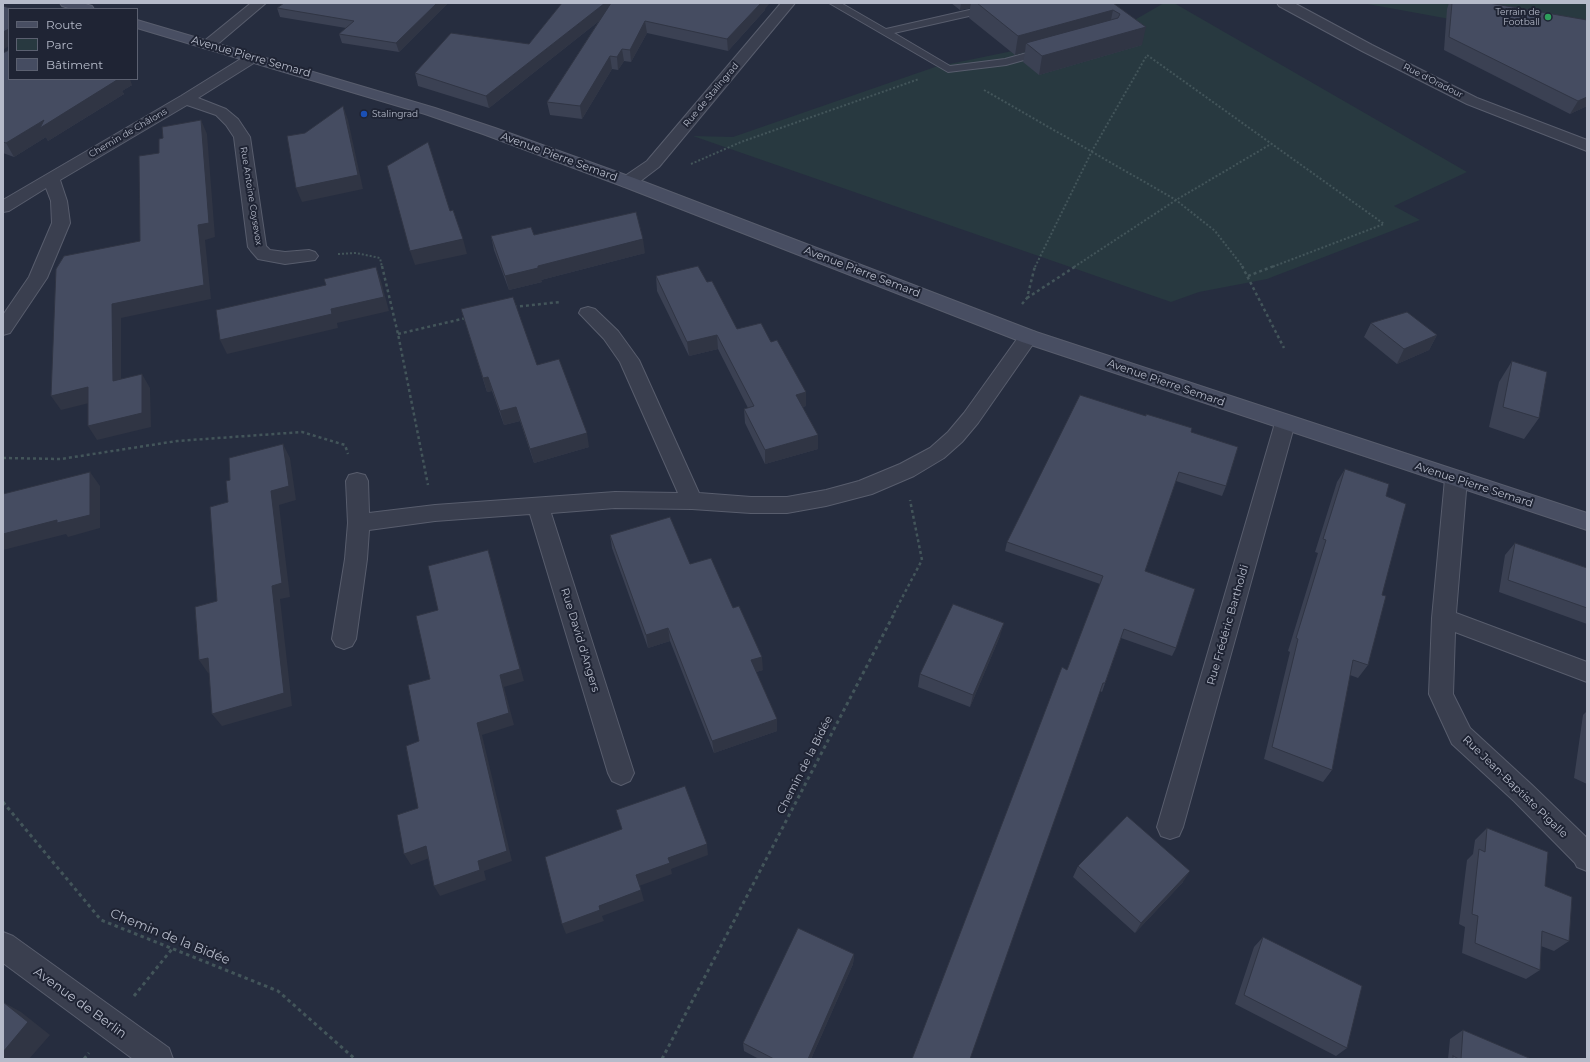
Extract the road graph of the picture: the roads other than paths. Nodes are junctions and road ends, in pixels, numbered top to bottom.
1 (67, 3) edge
2 (259, 3) edge
3 (788, 3) edge
4 (834, 3) edge
5 (1013, 3) edge
6 (1284, 3) edge
7 (84, 8) edge
8 (138, 24) edge
9 (885, 32) junction
10 (208, 45) junction
11 (1058, 48) edge
12 (252, 58) junction
13 (186, 99) junction
14 (1587, 146) edge
15 (51, 178) junction
16 (628, 182) junction
17 (3, 207) edge
18 (309, 256) road end
19 (588, 313) road end
20 (3, 328) edge
21 (1029, 337) junction
22 (1285, 423) junction
23 (1456, 479) junction
24 (357, 480) road end
25 (692, 501) junction
26 (538, 506) junction
27 (1587, 522) edge
28 (359, 523) junction
29 (1444, 618) junction
30 (344, 639) dead end
31 (1587, 672) edge
32 (622, 773) dead end
33 (1170, 827) dead end
34 (1587, 858) edge
35 (3, 946) edge
36 (158, 1059) edge

1 - 7 main road
2 - 10 street
3 - 16 street, Rue de Stalingrad
4 - 9 lane
5 - 9 lane
6 - 14 street, Rue d'Oradour
8 - 10 main road, Avenue Pierre Semard
9 - 11 lane
10 - 12 main road, Avenue Pierre Semard
12 - 13 street, Chemin de Châlons
12 - 16 main road, Avenue Pierre Semard
13 - 15 street, Chemin de Châlons
13 - 18 street, Rue Antoine Coysevox
15 - 17 street, Chemin de Châlons
15 - 20 street
16 - 21 main road, Avenue Pierre Semard
19 - 25 street
21 - 22 main road, Avenue Pierre Semard
21 - 25 street
22 - 23 main road, Avenue Pierre Semard
22 - 33 street, Rue Frédéric Bartholdi
23 - 27 main road, Avenue Pierre Semard
23 - 29 street, Rue Jean-Baptiste Pigalle
24 - 28 street
25 - 26 street
26 - 28 street
26 - 32 street, Rue David d'Angers
28 - 30 street
29 - 31 street
29 - 34 street, Rue Jean-Baptiste Pigalle
35 - 36 street, Avenue de Berlin

